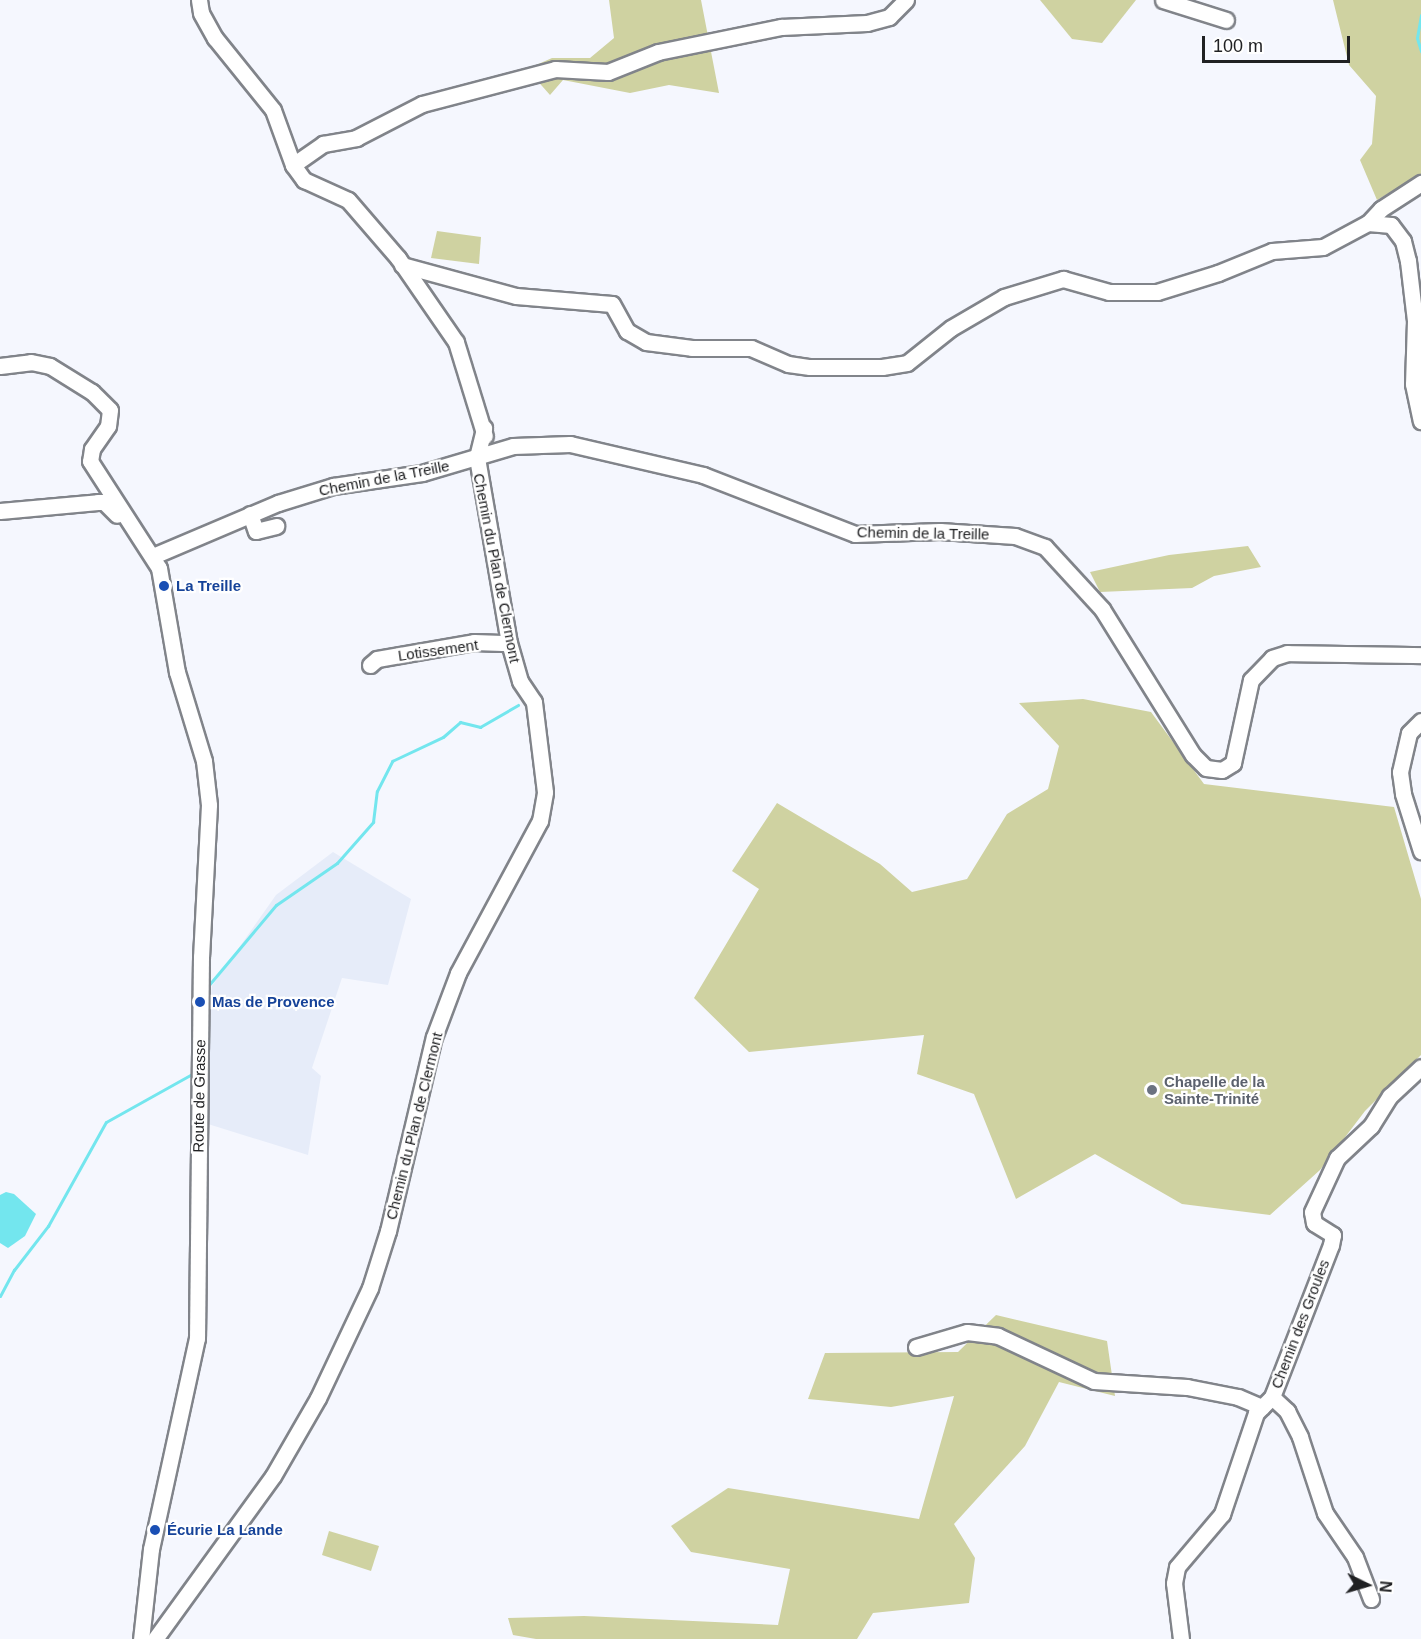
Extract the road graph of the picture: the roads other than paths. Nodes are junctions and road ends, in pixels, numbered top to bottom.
1 (199, 0) edge
2 (906, 0) edge
3 (1163, 0) edge
4 (1226, 20) dead end
5 (293, 165) junction
6 (1421, 183) edge
7 (1368, 223) junction
8 (402, 265) junction
9 (1418, 323) edge
10 (0, 366) edge
11 (1421, 421) edge
12 (485, 432) junction
13 (513, 446) junction
14 (483, 455) junction
15 (0, 511) edge
16 (250, 514) junction
17 (131, 524) junction
18 (276, 526) dead end
19 (153, 556) junction
20 (509, 643) junction
21 (1421, 655) edge
22 (370, 664) dead end
23 (1421, 721) edge
24 (1421, 851) edge
25 (1421, 1067) edge
26 (916, 1347) dead end
27 (1267, 1402) junction
28 (1371, 1599) dead end
29 (166, 1624) junction
30 (142, 1632) edge
31 (155, 1639) edge
32 (1181, 1639) edge

1 - 5 street
2 - 5 street
3 - 4 street
5 - 8 street
6 - 7 street
7 - 8 street
7 - 9 street
8 - 12 street
9 - 11 street
10 - 17 street
12 - 13 street
12 - 14 street
13 - 14 street, Chemin de la Treille
13 - 21 street, Chemin de la Treille
14 - 16 street, Chemin de la Treille
14 - 20 street, Chemin du Plan de Clermont
15 - 17 street
16 - 18 street
16 - 19 street, Chemin de la Treille
17 - 19 street, Route de Grasse
19 - 30 street, Route de Grasse
20 - 22 street, Lotissement
20 - 29 street, Chemin du Plan de Clermont
23 - 24 street
25 - 27 street, Chemin des Groules
26 - 27 street
27 - 28 street
27 - 32 street, Chemin des Groules
29 - 30 street
29 - 31 street, Chemin du Plan de Clermont

